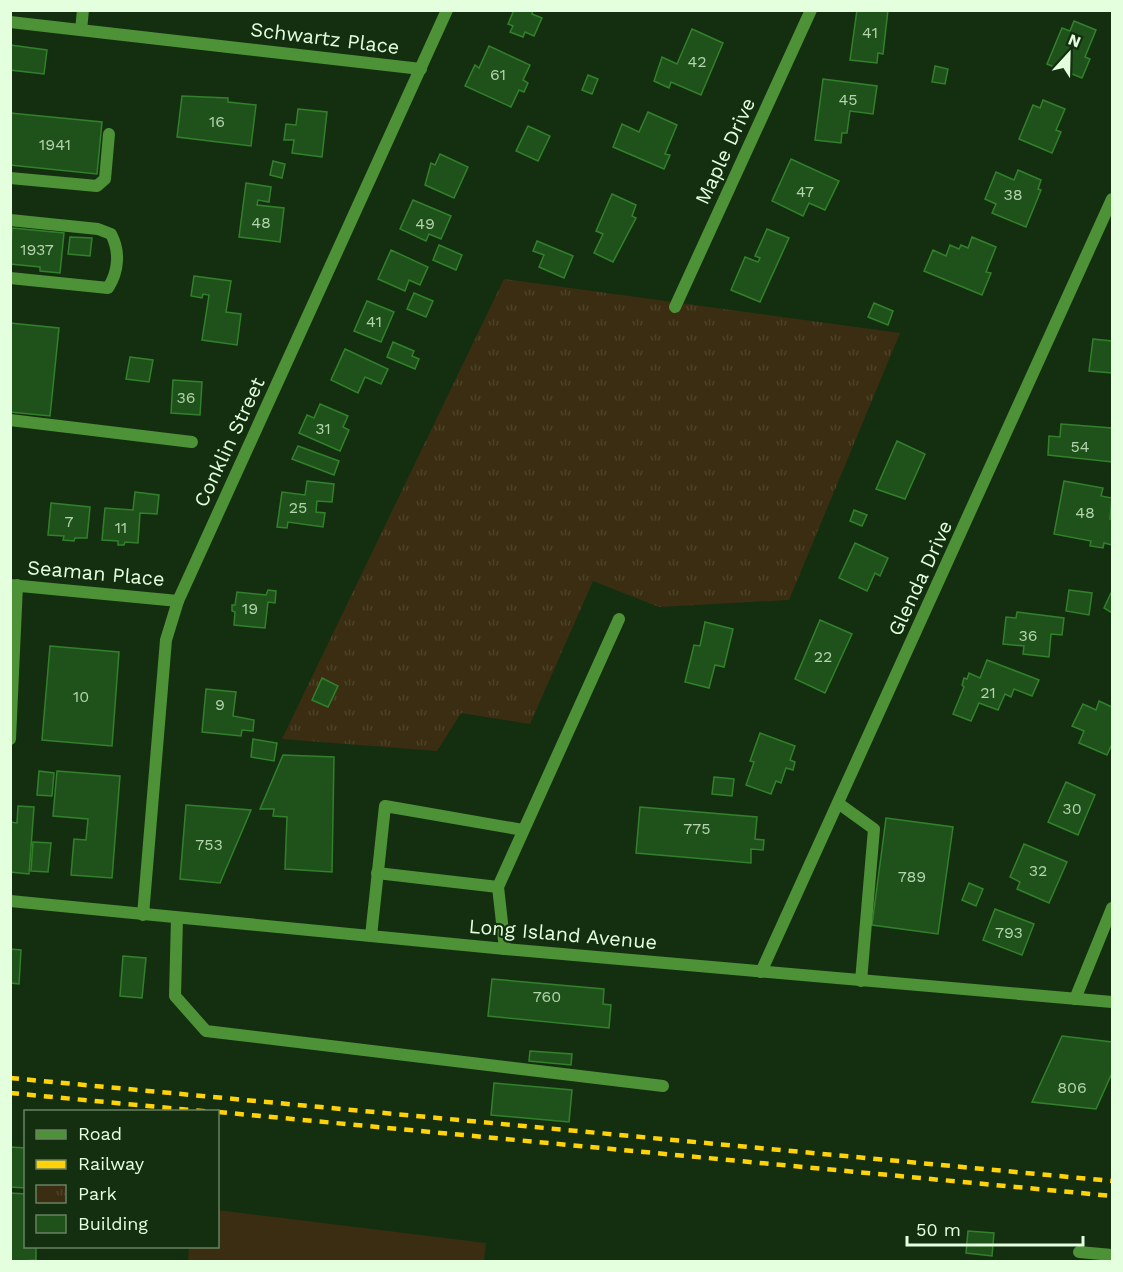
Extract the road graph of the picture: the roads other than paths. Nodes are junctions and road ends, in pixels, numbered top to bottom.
1 (83, 10) edge
2 (447, 10) edge
3 (811, 10) edge
4 (10, 22) edge
5 (81, 30) junction
6 (421, 69) junction
7 (109, 134) dead end
8 (10, 178) edge
9 (1113, 200) edge
10 (10, 220) edge
11 (10, 278) edge
12 (675, 308) dead end
13 (10, 420) edge
14 (192, 442) dead end
15 (14, 585) edge
16 (178, 600) junction
17 (619, 618) dead end
18 (10, 739) edge
19 (838, 803) junction
20 (523, 830) junction
21 (377, 873) junction
22 (498, 887) junction
23 (10, 900) edge
24 (1113, 908) edge
25 (143, 915) junction
26 (177, 918) junction
27 (371, 936) junction
28 (505, 949) junction
29 (761, 972) junction
30 (861, 981) junction
31 (1075, 999) junction
32 (1113, 1002) edge
33 (663, 1086) dead end
34 (1079, 1252) dead end
35 (1113, 1255) edge

1 - 5 street
2 - 6 street, Conklin Street
3 - 12 street, Maple Drive
4 - 5 street, Schwartz Place
5 - 6 street, Schwartz Place
6 - 16 street, Conklin Street
7 - 8 street
9 - 19 street, Glenda Drive
10 - 11 street
13 - 14 street
15 - 16 street, Seaman Place
15 - 18 street
16 - 25 street, Conklin Street
17 - 20 street
19 - 29 street, Glenda Drive
19 - 30 street
20 - 21 street
20 - 22 street
21 - 22 street
21 - 27 street
22 - 28 street
23 - 25 street, Long Island Avenue
24 - 31 street
25 - 26 street, Long Island Avenue
26 - 27 street, Long Island Avenue
26 - 33 street
27 - 28 street, Long Island Avenue
28 - 29 street, Long Island Avenue
29 - 30 street, Long Island Avenue
30 - 31 street, Long Island Avenue
31 - 32 street, Long Island Avenue
34 - 35 street

